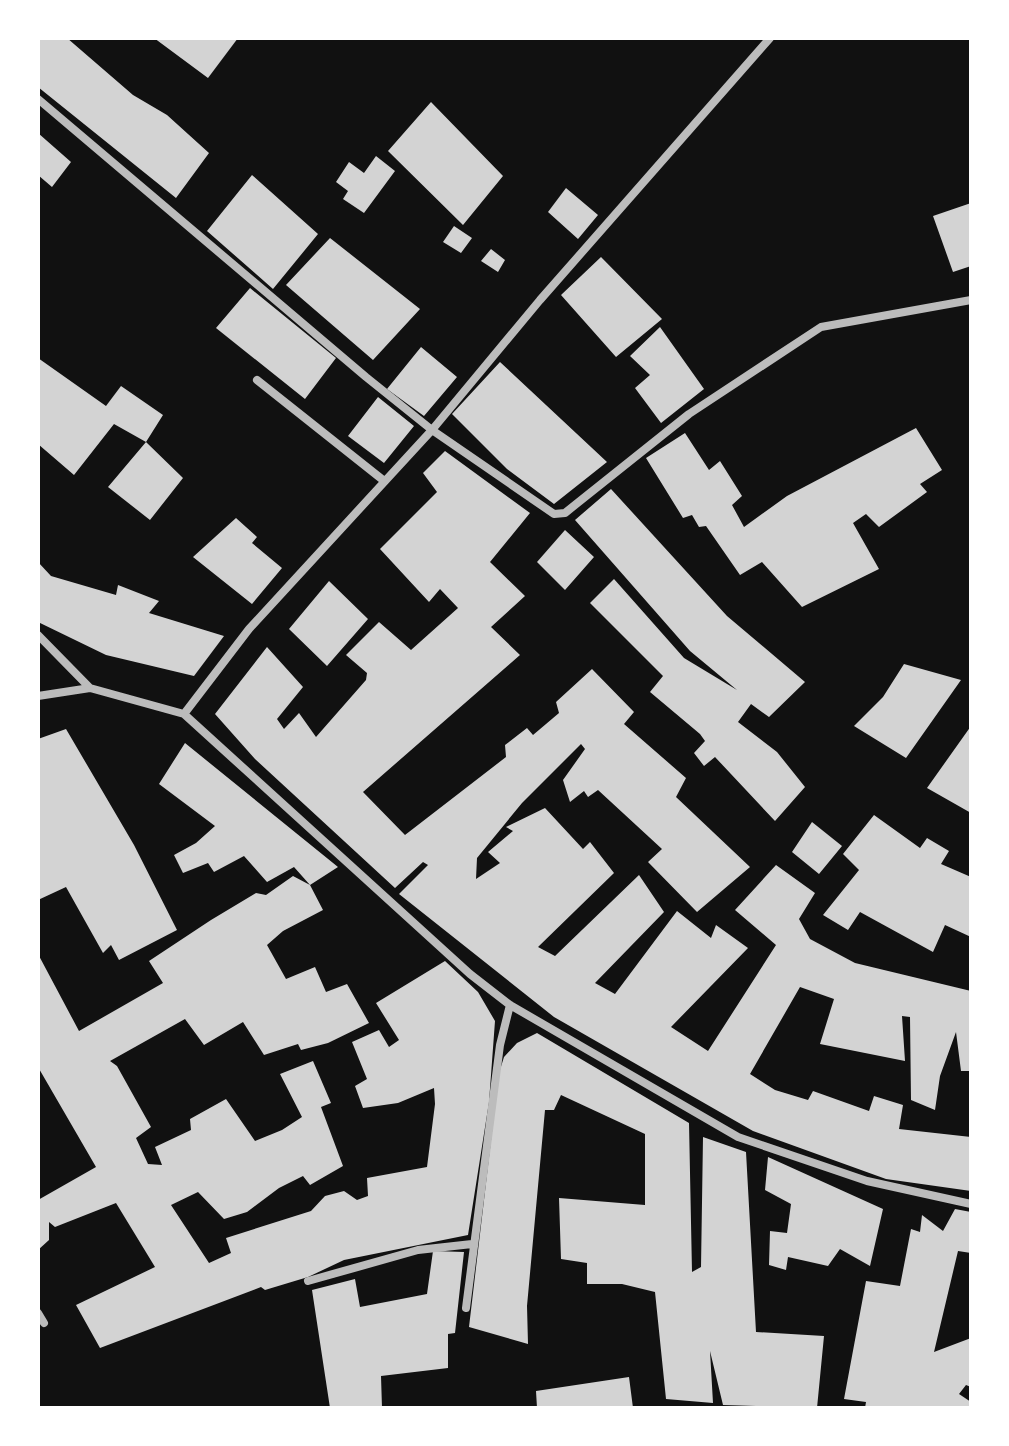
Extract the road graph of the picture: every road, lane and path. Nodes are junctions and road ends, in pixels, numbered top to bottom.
1 (770, 38) edge
2 (38, 99) edge
3 (971, 300) edge
4 (257, 380) dead end
5 (432, 430) junction
6 (383, 480) junction
7 (38, 635) edge
8 (90, 688) junction
9 (38, 696) edge
10 (184, 714) junction
11 (510, 1005) junction
12 (971, 1204) edge
13 (472, 1244) junction
14 (308, 1281) dead end
15 (466, 1308) dead end
16 (38, 1313) edge
17 (44, 1323) dead end

1 - 5 street
2 - 5 street
3 - 5 street
4 - 6 street
5 - 6 street
6 - 10 street
7 - 8 street
8 - 9 street
8 - 10 street
10 - 11 street
11 - 12 street
11 - 13 street
13 - 14 street
13 - 15 street
16 - 17 street

